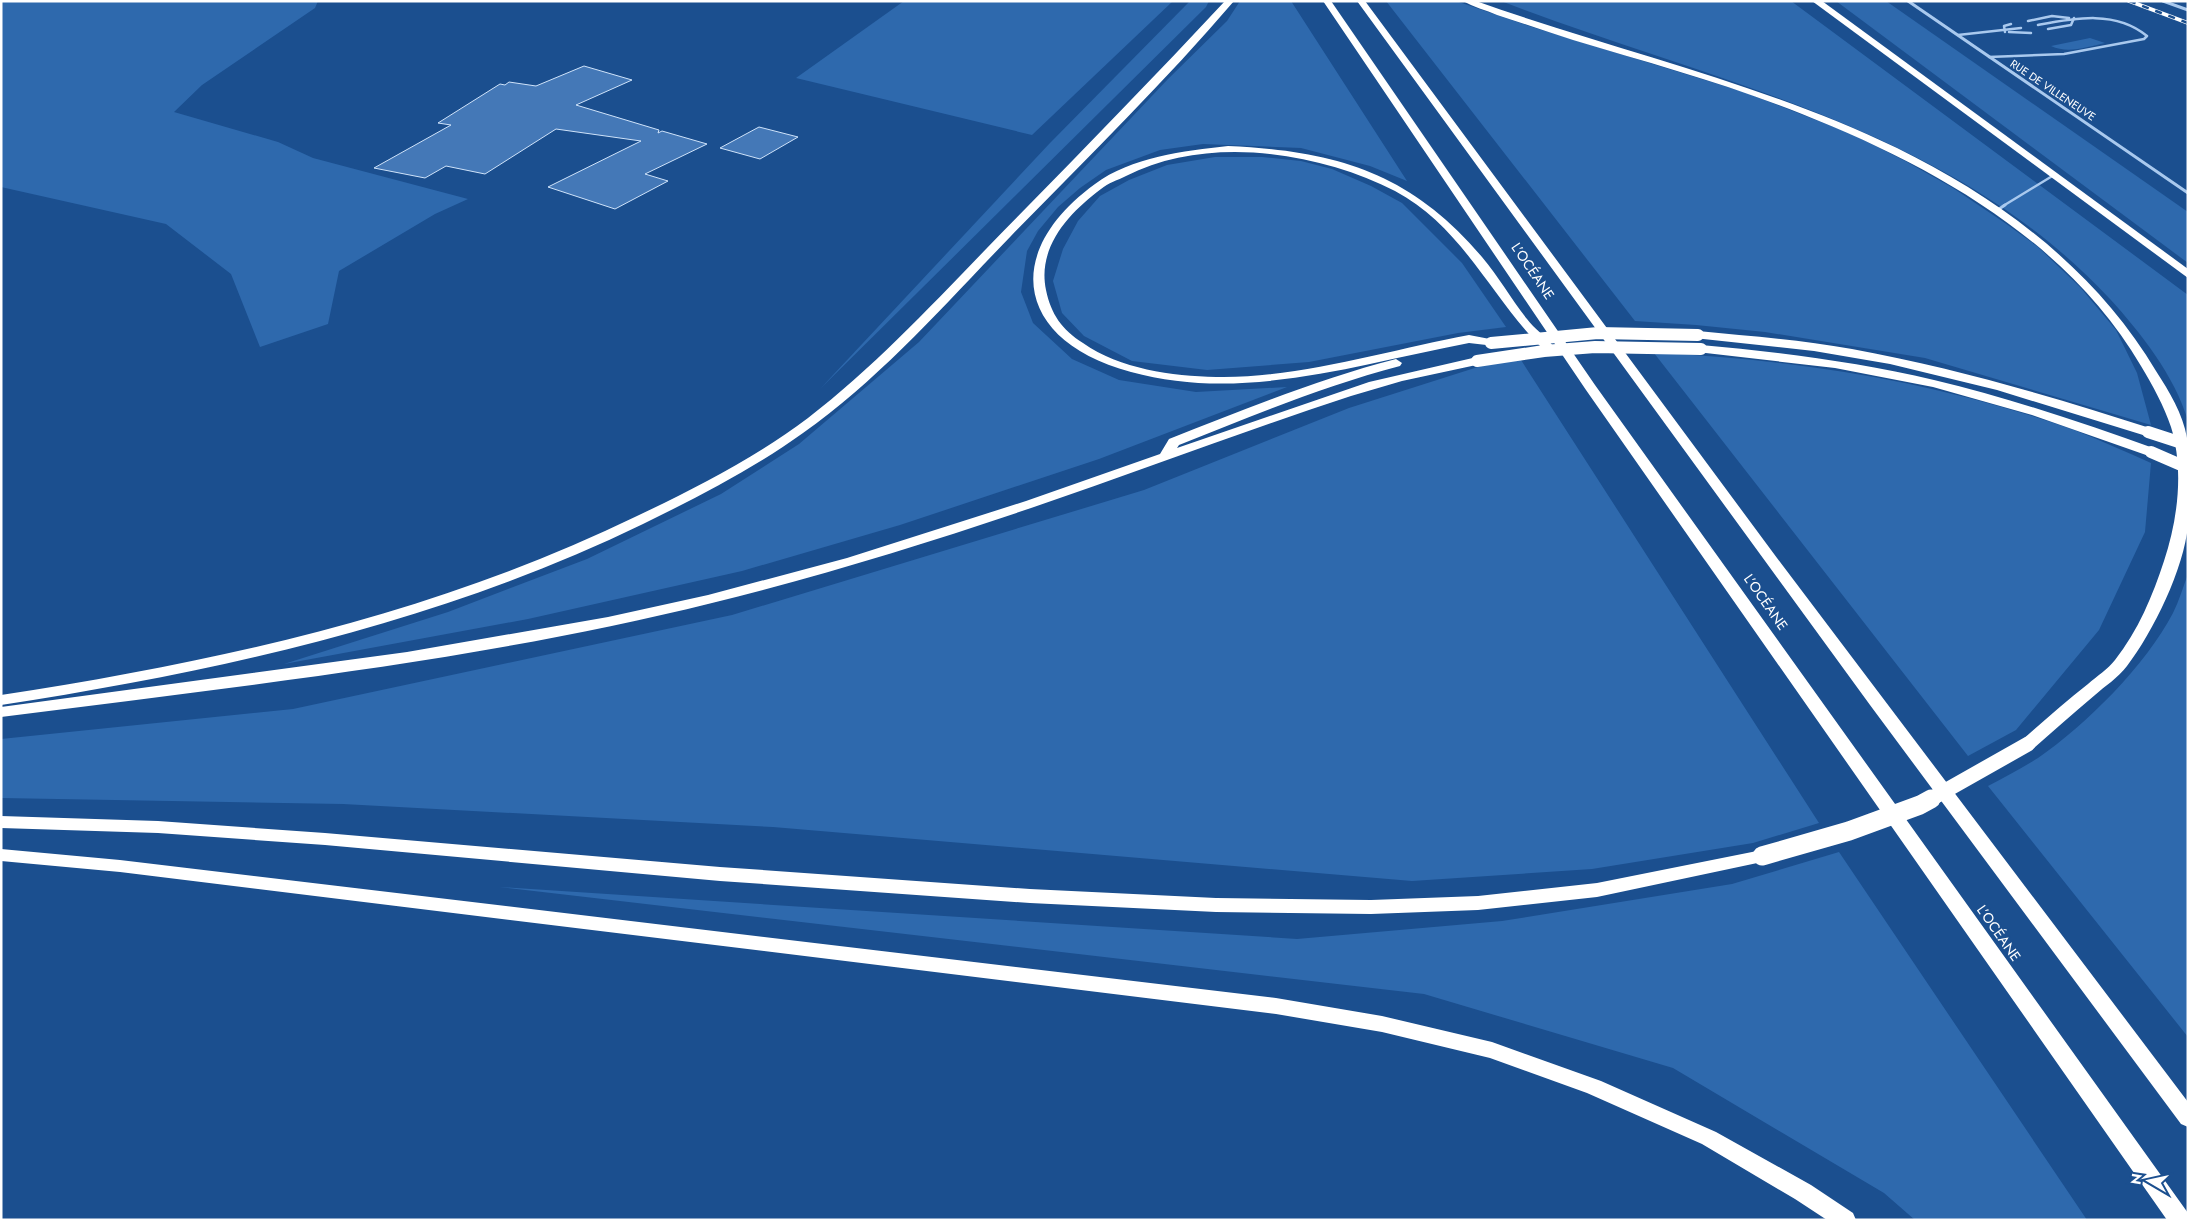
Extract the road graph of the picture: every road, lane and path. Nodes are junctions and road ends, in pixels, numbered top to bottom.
1 (1230, 1) edge
2 (1326, 1) edge
3 (1361, 1) edge
4 (1467, 1) edge
5 (1486, 1) edge
6 (1807, 1) edge
7 (1816, 1) edge
8 (1826, 1) edge
9 (1908, 1) edge
10 (2163, 1) edge
11 (2188, 10) edge
12 (2074, 18) junction
13 (2028, 21) dead end
14 (2011, 24) dead end
15 (2038, 25) dead end
16 (2021, 28) dead end
17 (2048, 29) dead end
18 (2005, 32) junction
19 (2031, 32) dead end
20 (1564, 34) junction
21 (1958, 35) junction
22 (1989, 57) junction
23 (1910, 70) junction
24 (2054, 175) junction
25 (2188, 194) edge
26 (1996, 211) junction
27 (2188, 275) edge
28 (1468, 343) junction
29 (1590, 387) junction
30 (2188, 445) edge
31 (1164, 457) junction
32 (2188, 468) edge
33 (1, 700) edge
34 (1, 712) edge
35 (1, 822) edge
36 (1, 855) edge
37 (2188, 1118) edge
38 (1845, 1220) edge
39 (2180, 1220) edge

1 - 33 highway
2 - 29 highway, L’OCÉANE
3 - 37 highway, L’OCÉANE
4 - 20 highway
5 - 20 highway
6 - 23 highway
7 - 23 highway
8 - 23 highway
9 - 21 street, RUE DE VILLENEUVE
10 - 11 street
12 - 13 lane
12 - 15 lane
12 - 17 lane
12 - 22 lane
14 - 18 lane
16 - 18 lane
18 - 19 lane
18 - 21 lane
20 - 26 highway
21 - 22 street, RUE DE VILLENEUVE
22 - 25 street, RUE DE VILLENEUVE
23 - 24 highway
24 - 26 lane
24 - 27 highway
26 - 35 highway, bridge
28 - 29 highway
28 - 30 highway, bridge
28 - 31 highway
29 - 39 highway, L’OCÉANE
31 - 32 highway, bridge
31 - 34 highway
36 - 38 highway

